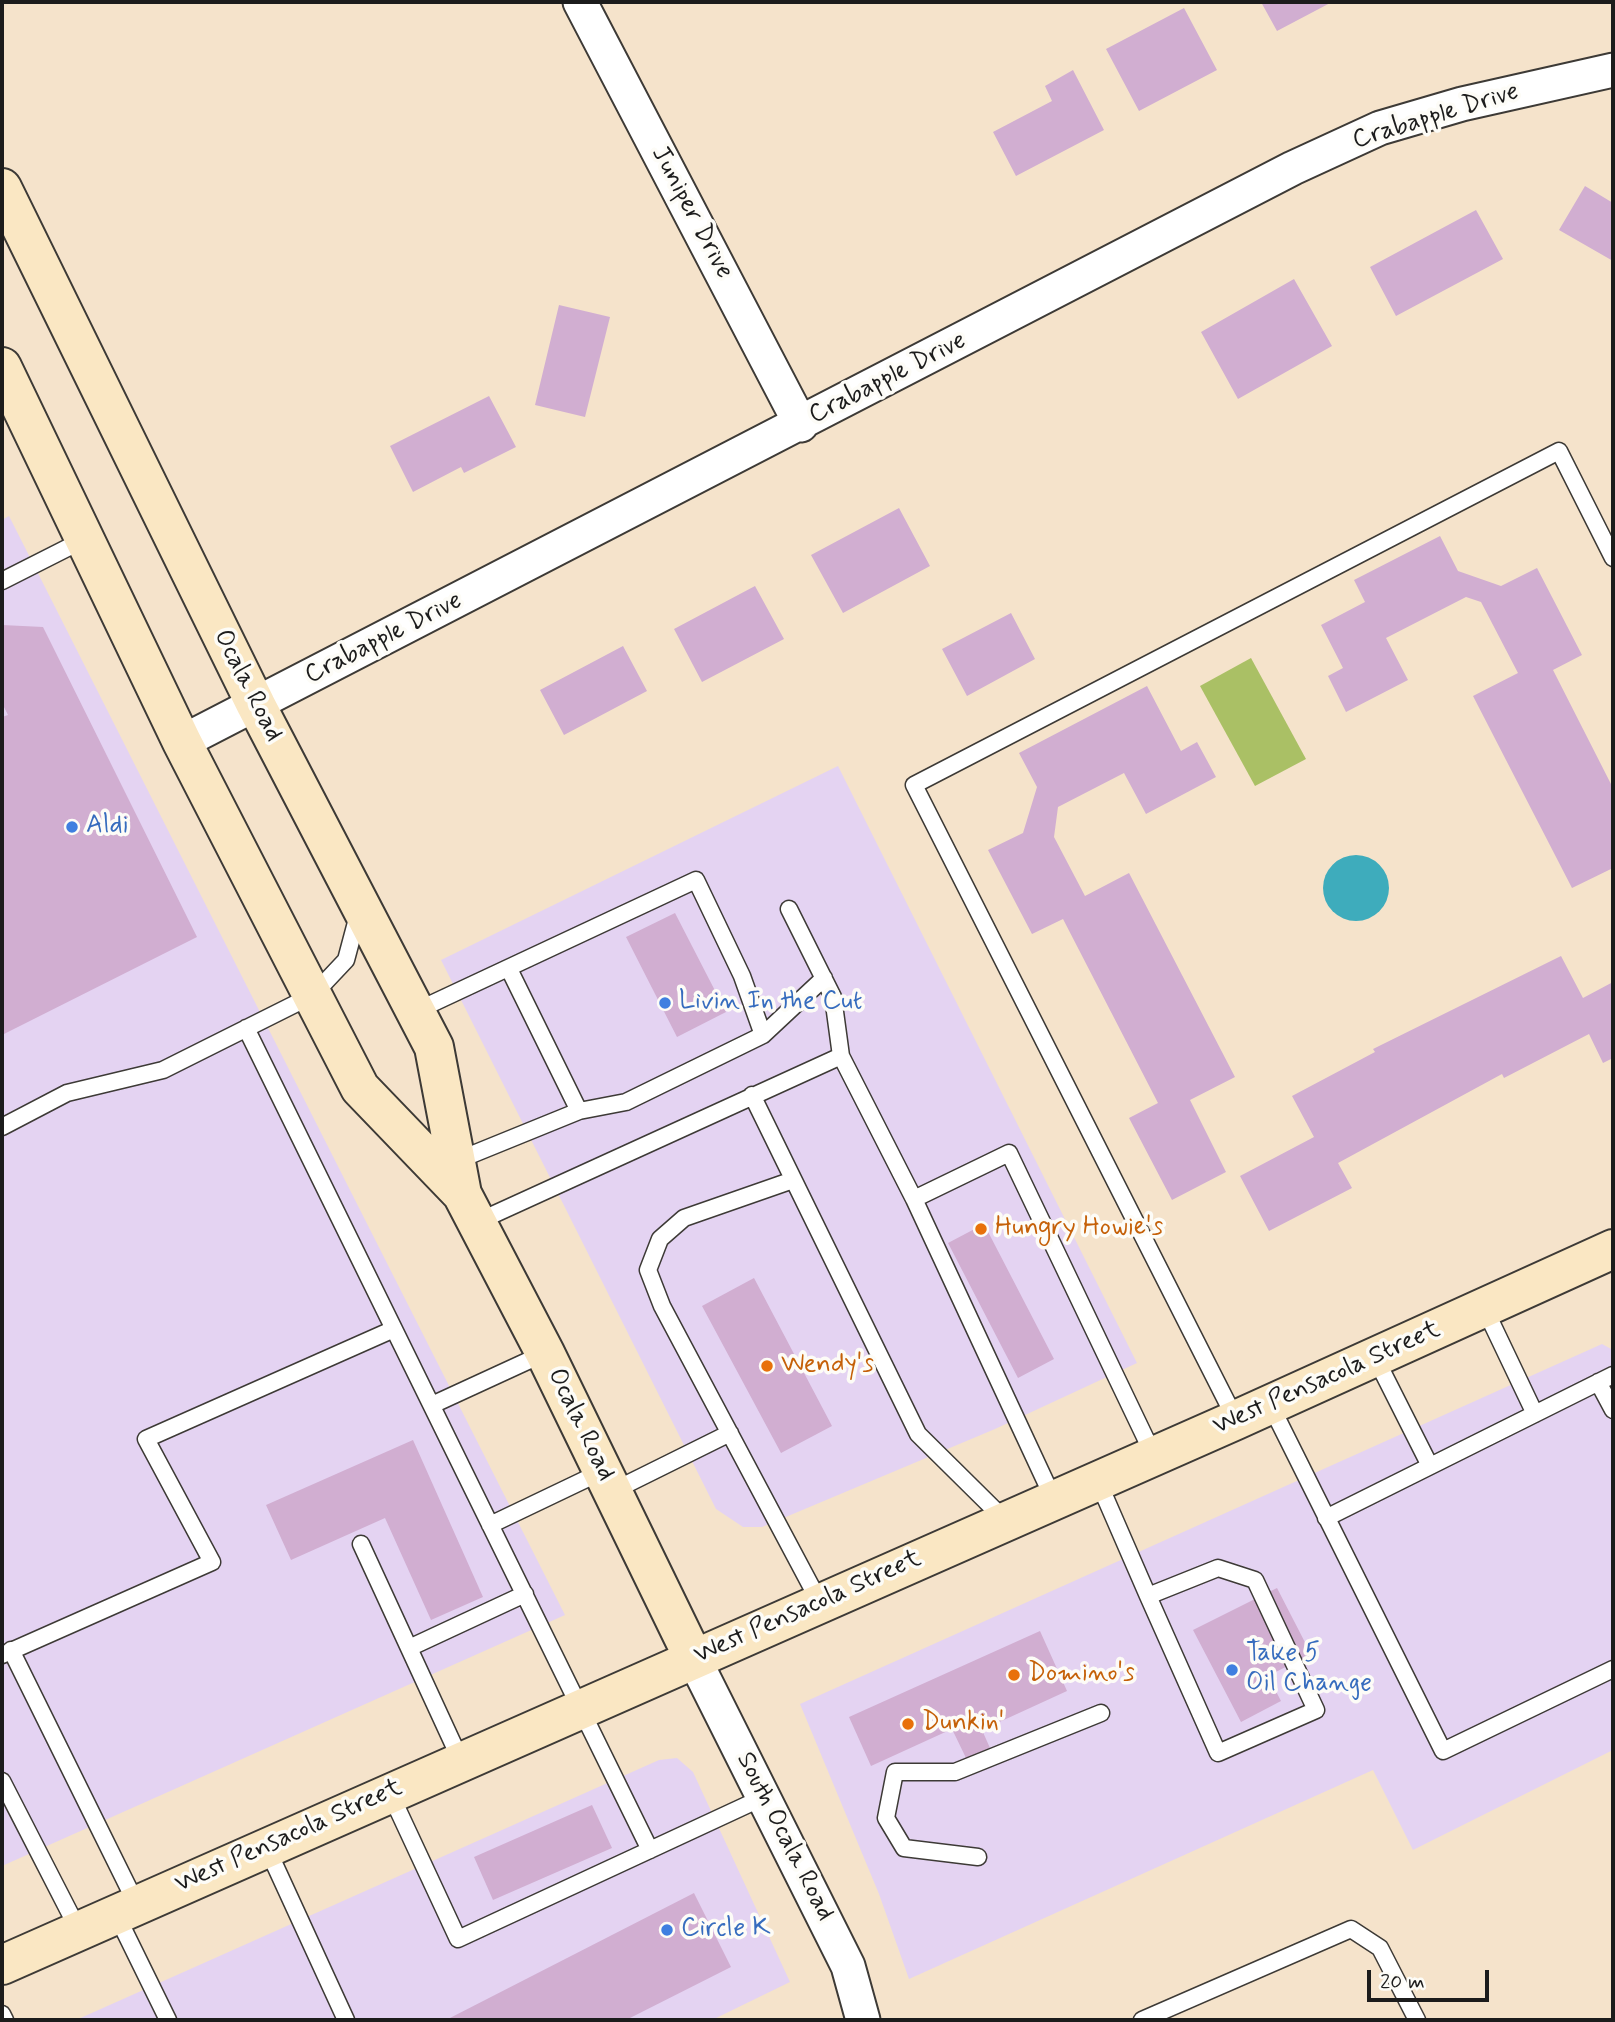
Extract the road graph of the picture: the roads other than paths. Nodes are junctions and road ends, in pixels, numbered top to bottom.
1 (580, 2) edge
2 (1613, 70) edge
3 (2, 188) edge
4 (2, 367) edge
5 (801, 425) junction
6 (83, 540) junction
7 (1613, 558) edge
8 (2, 581) edge
9 (256, 705) junction
10 (182, 742) junction
11 (360, 905) junction
12 (789, 909) dead end
13 (509, 969) junction
14 (824, 978) junction
15 (313, 995) junction
16 (416, 1011) junction
17 (246, 1028) junction
18 (763, 1035) junction
19 (841, 1056) junction
20 (752, 1096) junction
21 (579, 1111) junction
22 (2, 1127) edge
23 (793, 1180) junction
24 (465, 1192) junction
25 (914, 1199) junction
26 (1611, 1255) edge
27 (1484, 1307) junction
28 (394, 1329) junction
29 (545, 1353) junction
30 (1375, 1357) junction
31 (1606, 1379) edge
32 (432, 1405) junction
33 (1613, 1410) edge
34 (1253, 1412) junction
35 (1535, 1414) junction
36 (730, 1433) junction
37 (1154, 1456) junction
38 (1430, 1466) junction
39 (608, 1481) junction
40 (1098, 1481) junction
41 (1054, 1500) junction
42 (1326, 1517) junction
43 (1006, 1521) junction
44 (490, 1525) junction
45 (361, 1544) dead end
46 (525, 1594) junction
47 (1148, 1597) junction
48 (820, 1603) junction
49 (409, 1648) junction
50 (6, 1653) edge
51 (694, 1659) junction
52 (1613, 1669) edge
53 (581, 1709) junction
54 (1101, 1713) dead end
55 (461, 1761) junction
56 (2, 1781) edge
57 (390, 1793) junction
58 (764, 1797) junction
59 (267, 1848) junction
60 (650, 1850) junction
61 (978, 1857) dead end
62 (127, 1909) junction
63 (79, 1931) junction
64 (2, 1965) edge
65 (2, 2014) edge
66 (5, 2020) edge
67 (168, 2020) edge
68 (346, 2020) edge
69 (863, 2020) edge
70 (1142, 2020) edge
71 (1417, 2020) edge

1 - 5 street, Juniper Drive
2 - 5 street, Crabapple Drive
3 - 9 main road, Ocala Road
4 - 6 main road, Ocala Road
5 - 9 street, Crabapple Drive
6 - 8 lane
6 - 10 main road, Ocala Road
7 - 34 lane
9 - 10 street, Crabapple Drive
9 - 11 main road, Ocala Road
10 - 15 main road, Ocala Road
11 - 15 lane
11 - 16 main road, Ocala Road
12 - 14 lane
13 - 16 lane
13 - 18 lane
13 - 21 lane
14 - 18 lane
14 - 19 lane
15 - 17 lane
15 - 24 main road, Ocala Road
16 - 24 main road, Ocala Road
17 - 22 lane
17 - 28 lane
18 - 21 lane
19 - 20 lane
19 - 25 lane
20 - 23 lane
20 - 24 lane
21 - 24 lane
23 - 36 lane
23 - 43 lane
24 - 29 main road, Ocala Road
25 - 37 lane
25 - 41 lane
26 - 27 main road, West Pensacola Street
27 - 30 main road, West Pensacola Street
27 - 35 lane
28 - 32 lane
28 - 50 lane
29 - 32 lane
29 - 39 main road, Ocala Road
30 - 34 main road, West Pensacola Street
30 - 38 lane
31 - 33 lane
31 - 35 lane
32 - 44 lane
34 - 37 main road, West Pensacola Street
34 - 42 lane
35 - 38 lane
36 - 39 lane
36 - 48 lane
37 - 40 main road, West Pensacola Street
38 - 42 lane
39 - 44 lane
39 - 51 main road, Ocala Road
40 - 41 main road, West Pensacola Street
40 - 47 lane
41 - 43 main road, West Pensacola Street
42 - 52 lane
43 - 48 main road, West Pensacola Street
44 - 46 lane
45 - 49 lane
46 - 49 lane
46 - 53 lane
47 - 47 lane
48 - 51 main road, West Pensacola Street
49 - 55 lane
50 - 62 lane
51 - 53 main road, West Pensacola Street
51 - 58 street, South Ocala Road
53 - 55 main road, West Pensacola Street
53 - 60 lane
54 - 61 lane
55 - 57 main road, West Pensacola Street
56 - 63 lane
57 - 59 main road, West Pensacola Street
57 - 60 lane
58 - 60 lane
58 - 69 street, South Ocala Road
59 - 62 main road, West Pensacola Street
59 - 68 lane
62 - 63 main road, West Pensacola Street
62 - 67 lane
63 - 64 main road, West Pensacola Street
65 - 66 lane
70 - 71 lane

